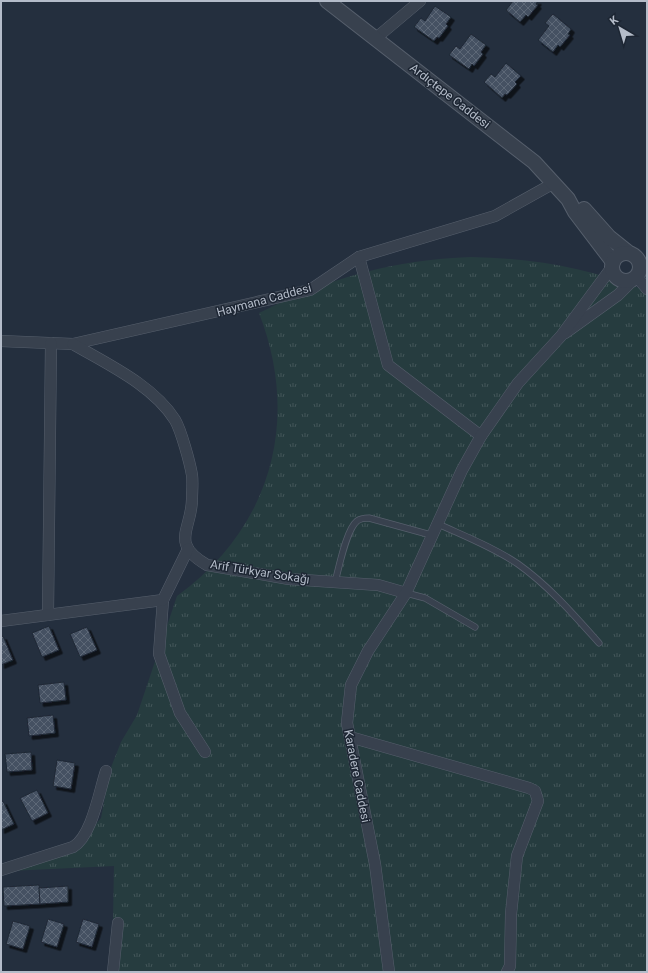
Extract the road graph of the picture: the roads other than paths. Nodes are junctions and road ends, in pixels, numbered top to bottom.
1 (327, 1) edge
2 (420, 1) edge
3 (376, 38) junction
4 (554, 183) junction
5 (568, 198) junction
6 (637, 253) edge
7 (359, 257) junction
8 (613, 265) junction
9 (639, 275) edge
10 (647, 290) edge
11 (561, 336) junction
12 (1, 341) edge
13 (51, 343) junction
14 (73, 344) junction
15 (481, 436) junction
16 (436, 523) junction
17 (431, 535) junction
18 (188, 549) junction
19 (334, 582) junction
20 (406, 593) junction
21 (163, 600) junction
22 (48, 615) junction
23 (1, 621) edge
24 (475, 627) dead end
25 (600, 643) dead end
26 (350, 737) junction
27 (205, 752) dead end
28 (106, 771) dead end
29 (1, 870) edge
30 (118, 922) dead end
31 (114, 972) edge
32 (389, 972) edge
33 (508, 972) edge

1 - 3 street, Ardıçtepe Caddesi
2 - 3 street
3 - 4 street, Ardıçtepe Caddesi
4 - 5 street, Ardıçtepe Caddesi
4 - 7 street, Haymana Caddesi
5 - 6 street, Ardıçtepe Caddesi
5 - 8 street, Ardıçtepe Caddesi
6 - 8 street
6 - 9 street
7 - 14 street, Haymana Caddesi
7 - 15 street
8 - 9 street
8 - 11 street
9 - 10 street
9 - 11 street
11 - 15 street, Karadere Caddesi
12 - 13 street, Haymana Caddesi
13 - 14 street, Haymana Caddesi
13 - 22 street
14 - 18 street
15 - 16 street, Karadere Caddesi
16 - 17 street, Karadere Caddesi
16 - 25 lane
17 - 19 lane
17 - 20 street, Karadere Caddesi
18 - 19 street, Arif Türkyar Sokağı
18 - 21 street
19 - 20 street, Arif Türkyar Sokağı
20 - 24 lane
20 - 26 street, Karadere Caddesi
21 - 22 street
21 - 27 street
22 - 23 street
26 - 32 street, Karadere Caddesi
26 - 33 street
28 - 29 street
30 - 31 street

